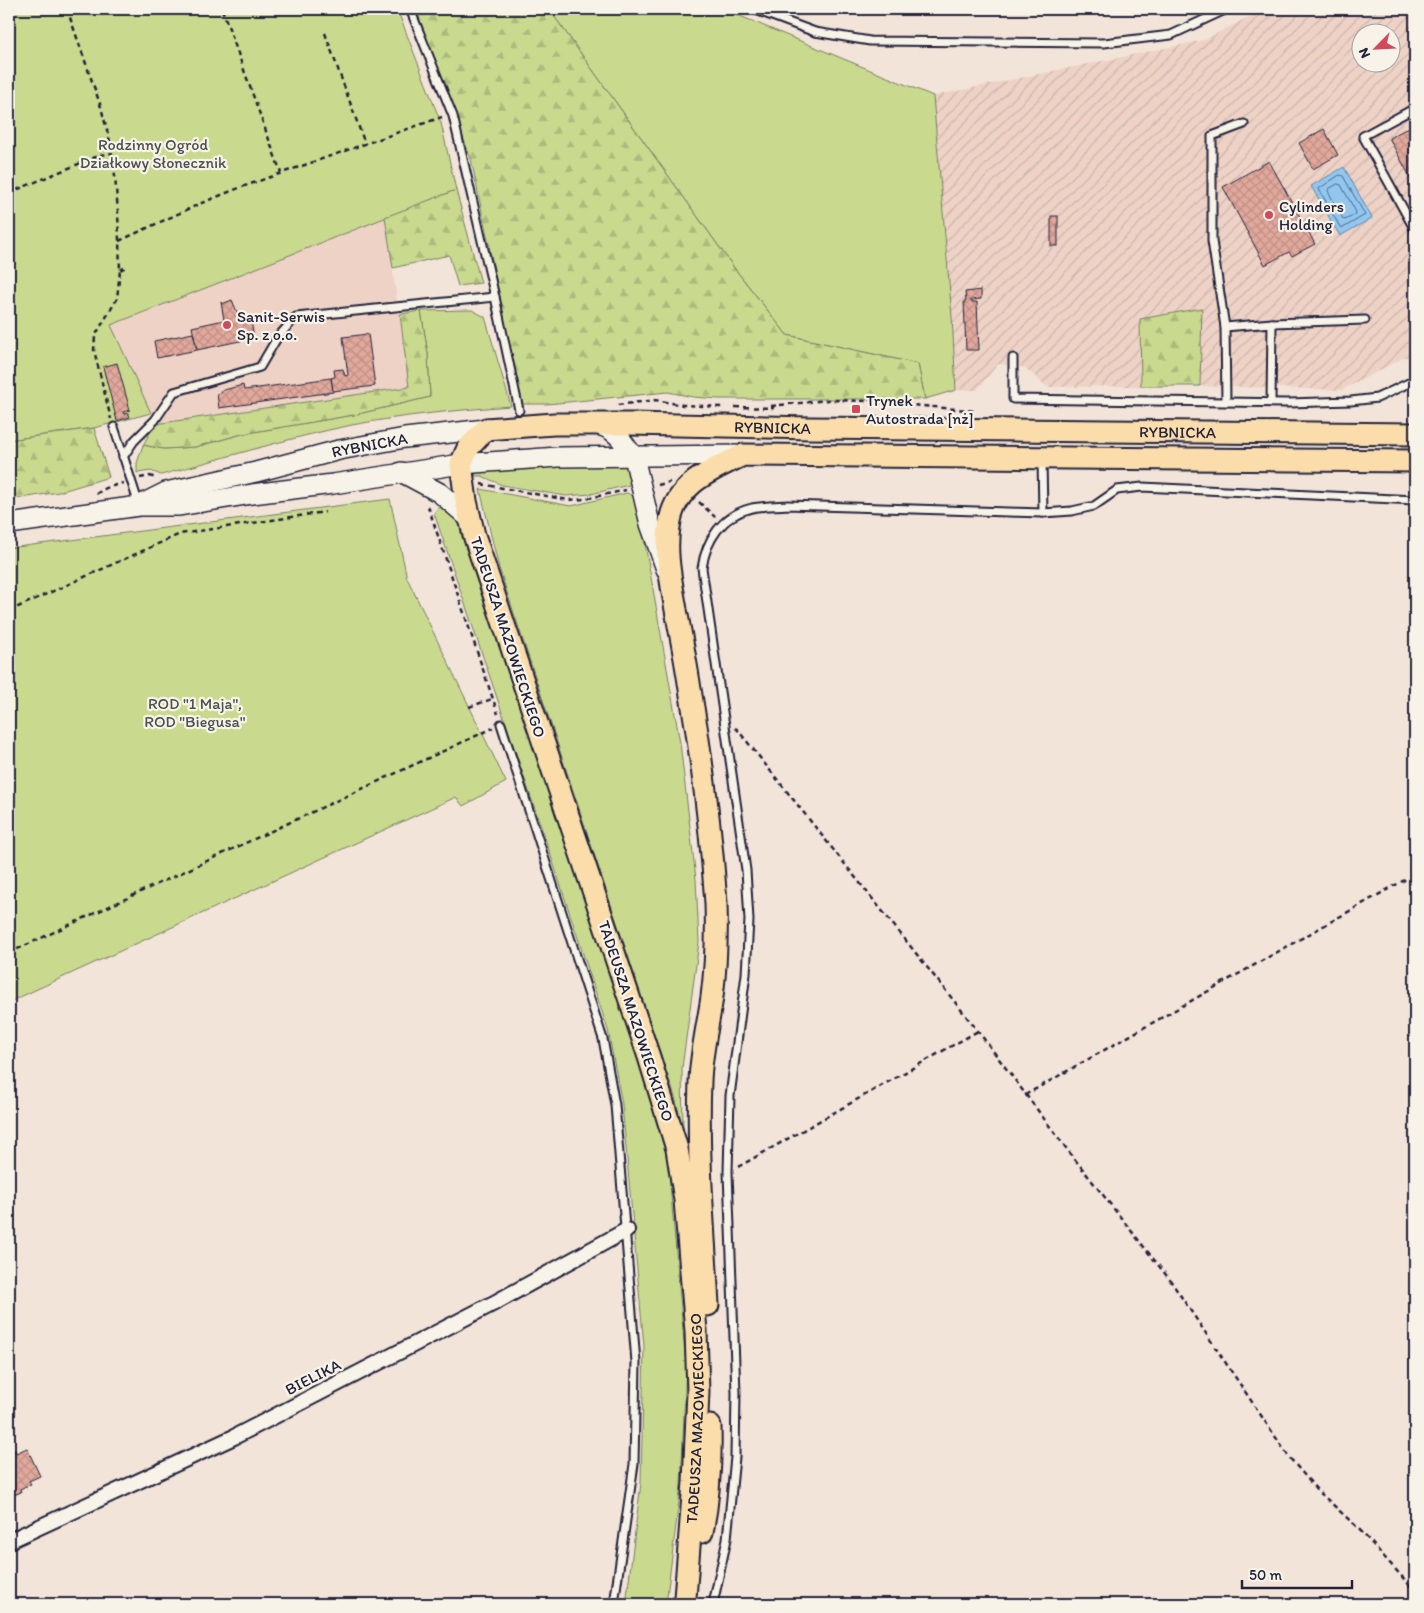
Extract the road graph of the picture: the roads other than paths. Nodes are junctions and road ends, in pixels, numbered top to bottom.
1 (410, 9) edge
2 (753, 9) edge
3 (1227, 9) edge
4 (1415, 108) edge
5 (1244, 124) dead end
6 (1415, 230) edge
7 (495, 297) junction
8 (1365, 320) dead end
9 (1272, 324) junction
10 (1225, 327) junction
11 (1013, 358) dead end
12 (1415, 380) edge
13 (1226, 401) junction
14 (1271, 402) junction
15 (519, 410) dead end
16 (598, 424) junction
17 (114, 427) road end
18 (486, 429) junction
19 (1415, 434) edge
20 (743, 455) junction
21 (123, 457) junction
22 (634, 457) junction
23 (1042, 458) junction
24 (1415, 461) edge
25 (461, 464) junction
26 (401, 472) junction
27 (1415, 500) edge
28 (139, 506) junction
29 (1043, 513) junction
30 (470, 519) junction
31 (9, 524) edge
32 (669, 576) junction
33 (501, 724) road end
34 (627, 1230) junction
35 (9, 1541) edge
36 (684, 1601) edge
37 (614, 1604) edge
38 (713, 1604) edge

1 - 7 lane
2 - 3 lane
4 - 6 lane
5 - 10 lane
7 - 15 lane
7 - 21 lane
8 - 9 lane
9 - 10 lane
9 - 14 lane
10 - 13 lane
11 - 13 lane
12 - 14 lane
13 - 14 lane
16 - 18 main road, RYBNICKA
16 - 19 main road, RYBNICKA
16 - 22 main road
17 - 21 lane
18 - 25 main road
18 - 28 main road, RYBNICKA
20 - 22 main road, RYBNICKA
20 - 23 main road, RYBNICKA
20 - 32 main road
21 - 28 lane
22 - 25 main road, RYBNICKA
22 - 32 main road, TADEUSZA MAZOWIECKIEGO
23 - 24 main road, RYBNICKA
23 - 29 lane
25 - 26 main road, RYBNICKA
25 - 30 main road, TADEUSZA MAZOWIECKIEGO
26 - 28 main road, RYBNICKA
26 - 30 main road
27 - 29 lane
28 - 31 main road, RYBNICKA
29 - 38 lane
30 - 36 main road, TADEUSZA MAZOWIECKIEGO
32 - 36 main road, TADEUSZA MAZOWIECKIEGO
33 - 34 lane
34 - 35 street, BIELIKA
34 - 37 lane

